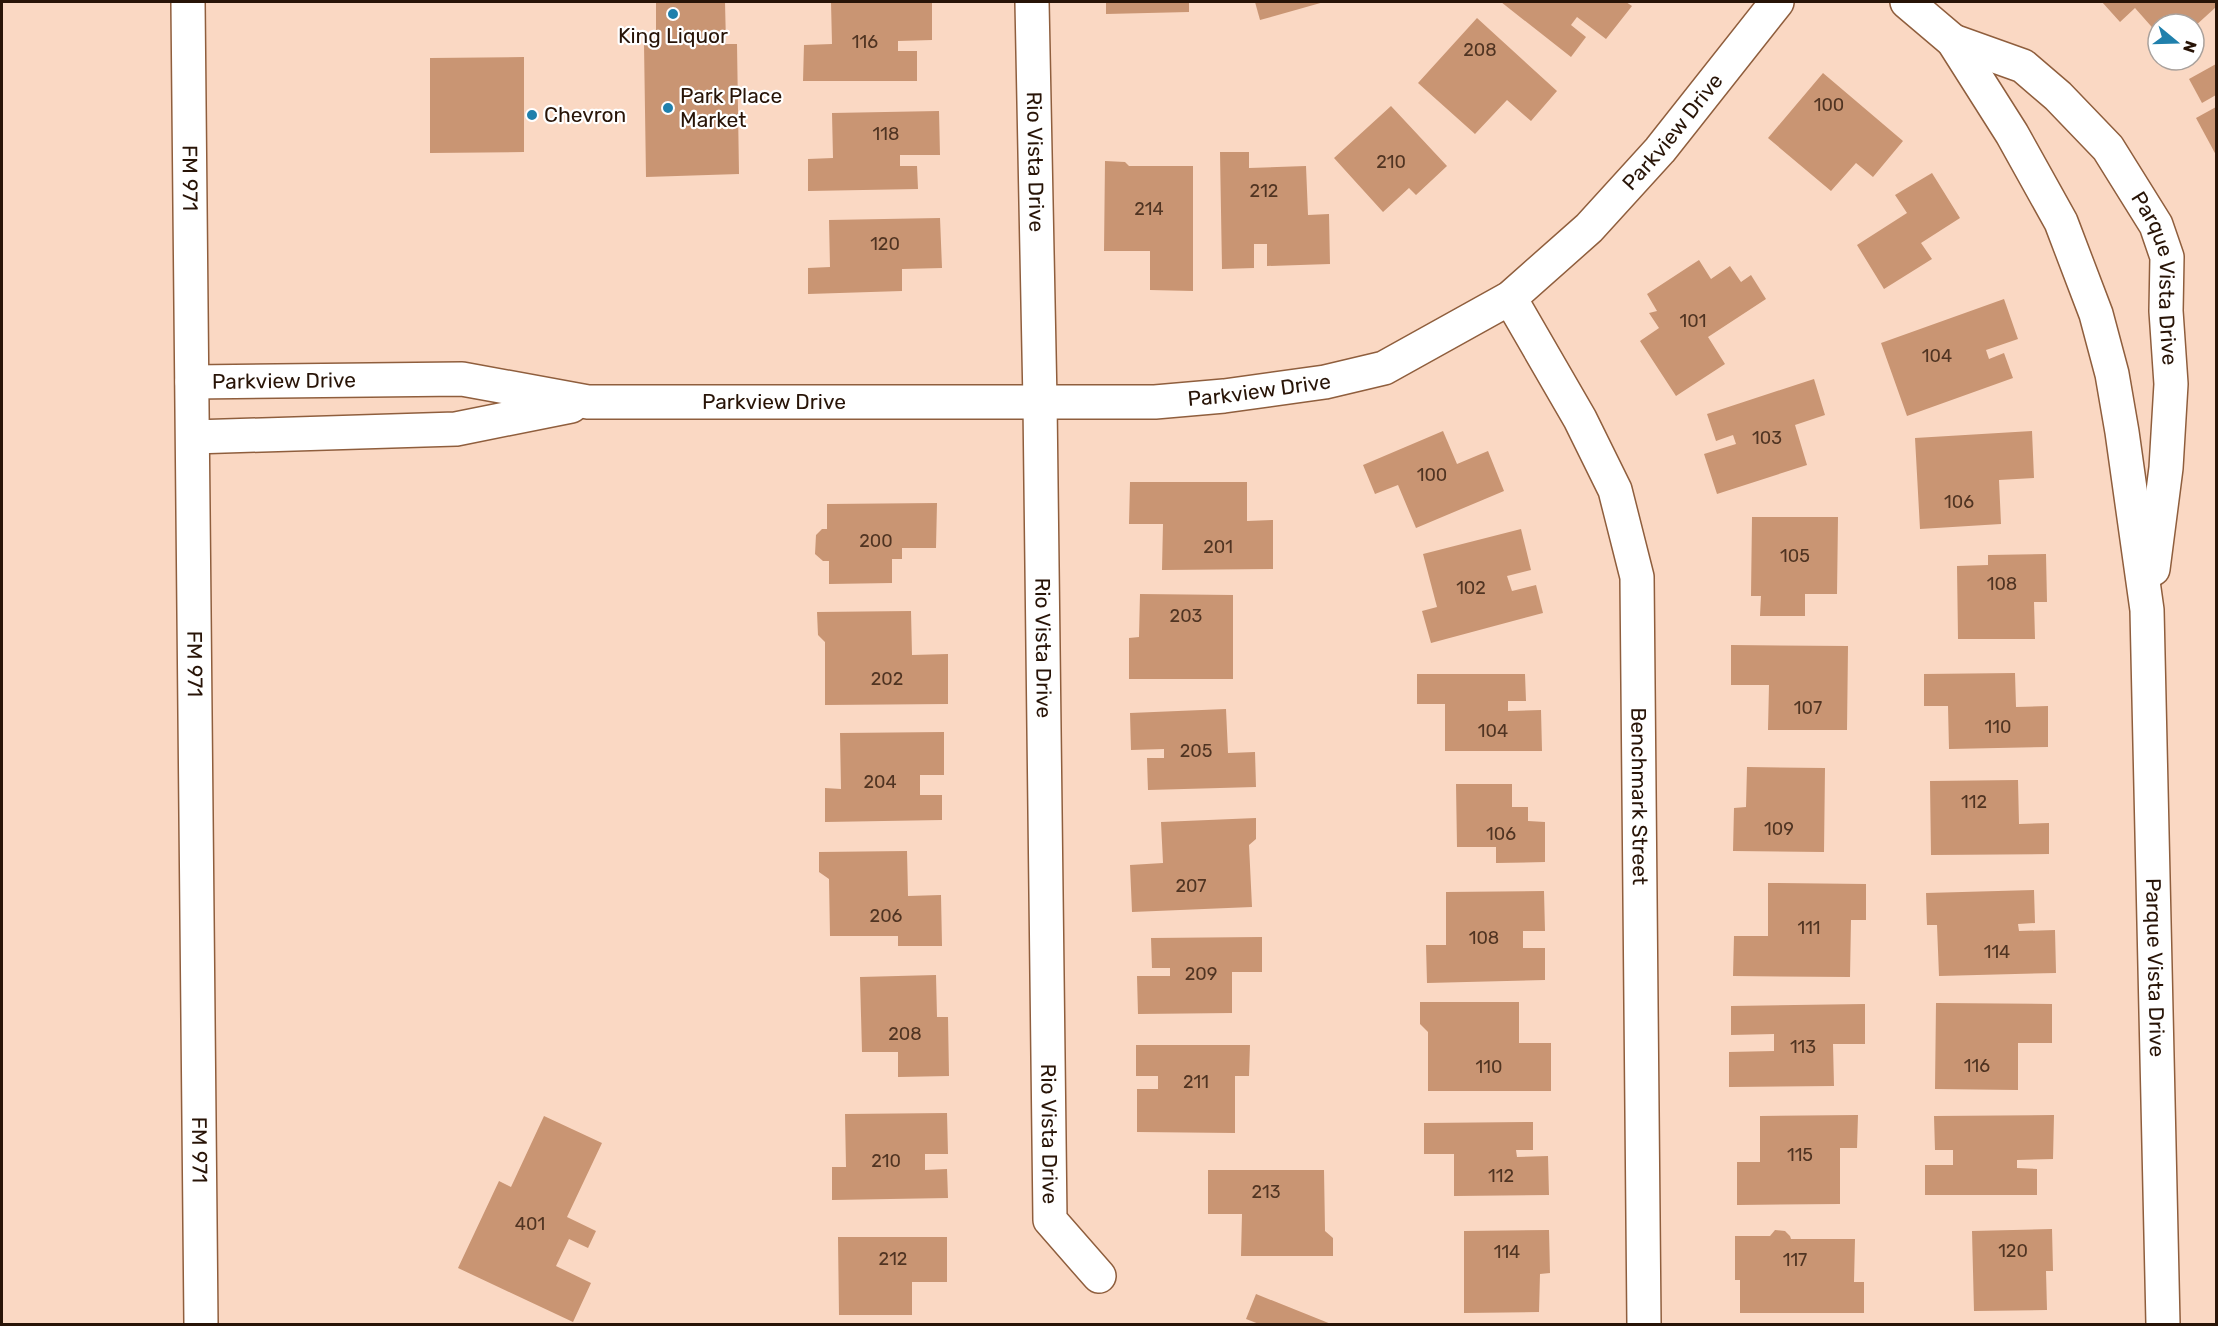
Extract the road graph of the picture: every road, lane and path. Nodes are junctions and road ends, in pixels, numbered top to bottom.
1 (188, 2) edge
2 (1032, 2) edge
3 (1777, 2) edge
4 (1907, 2) edge
5 (1953, 41) junction
6 (1510, 298) junction
7 (192, 382) junction
8 (588, 402) junction
9 (1040, 402) junction
10 (193, 437) junction
11 (2147, 610) junction
12 (1099, 1276) dead end
13 (201, 1324) edge
14 (1644, 1324) edge
15 (2163, 1324) edge

1 - 7 street, FM 971 / FM 971
2 - 9 street, Rio Vista Drive
3 - 6 street, Parkview Drive
4 - 5 street, Parque Vista Drive
5 - 11 street, Parque Vista Drive
5 - 11 street, Parque Vista Drive
6 - 9 street, Parkview Drive
6 - 14 street, Benchmark Street
7 - 8 street, Parkview Drive
7 - 10 street, FM 971 / FM 971
8 - 9 street, Parkview Drive
8 - 10 street, Parkview Drive
9 - 12 street, Rio Vista Drive
10 - 13 street, FM 971 / FM 971
11 - 15 street, Parque Vista Drive

